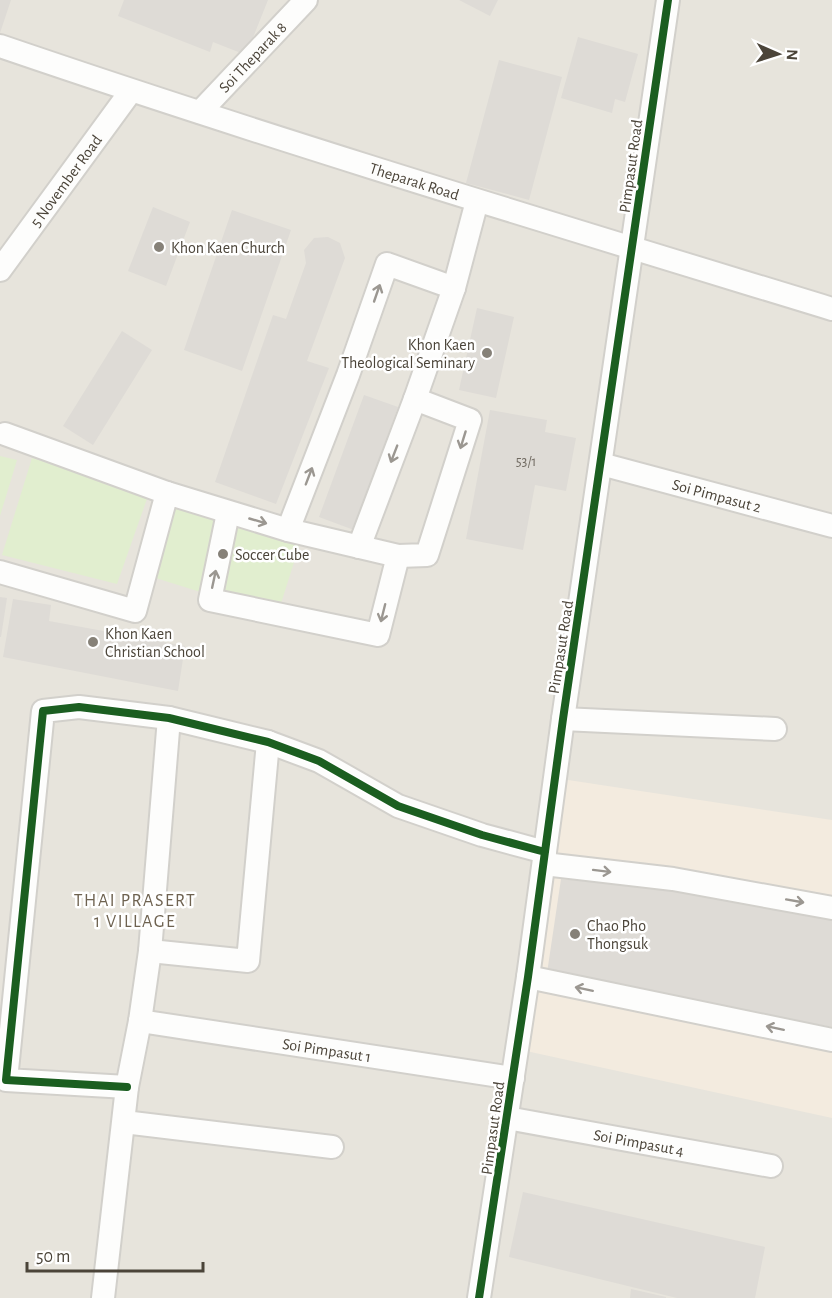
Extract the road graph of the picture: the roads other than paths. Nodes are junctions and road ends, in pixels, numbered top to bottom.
1 (306, 0) edge
2 (668, 0) edge
3 (0, 46) edge
4 (131, 91) junction
5 (200, 112) junction
6 (477, 201) junction
7 (631, 248) junction
8 (0, 270) edge
9 (454, 288) junction
10 (832, 309) edge
11 (415, 399) junction
12 (2, 438) edge
13 (601, 464) junction
14 (167, 493) junction
15 (228, 513) junction
16 (832, 526) edge
17 (288, 530) junction
18 (358, 547) junction
19 (398, 556) junction
20 (0, 572) edge
21 (169, 718) junction
22 (563, 719) junction
23 (776, 729) dead end
24 (268, 742) junction
25 (544, 858) junction
26 (832, 908) edge
27 (150, 951) junction
28 (528, 977) junction
29 (140, 1021) junction
30 (832, 1040) edge
31 (513, 1078) junction
32 (127, 1087) junction
33 (507, 1118) junction
34 (124, 1122) junction
35 (332, 1147) dead end
36 (771, 1166) dead end
37 (483, 1297) edge
38 (103, 1298) edge

1 - 5 street, Soi Theparak 8
2 - 7 street, Pimpasut Road
3 - 4 street, Theparak Road
4 - 5 street, Theparak Road
4 - 8 street, 5 November Road
5 - 6 street, Theparak Road
6 - 7 street, Theparak Road
6 - 9 street
7 - 10 street, Theparak Road
7 - 13 street, Pimpasut Road
9 - 11 street
17 -> 9 street
11 -> 18 street
11 -> 19 street
12 - 14 street
13 - 16 street, Soi Pimpasut 2
13 - 22 street, Pimpasut Road
14 - 15 street
14 - 20 street
15 -> 17 street
19 -> 15 street
17 - 18 street
18 - 19 street
21 - 24 street
21 - 27 street
21 - 32 street
22 - 23 street
22 - 25 street, Pimpasut Road
24 - 25 street
24 - 27 street
25 -> 26 street
25 - 28 street, Pimpasut Road
27 - 29 street
30 -> 28 street
28 - 31 street, Pimpasut Road
29 - 31 street, Soi Pimpasut 1
29 - 32 street
31 - 33 street, Pimpasut Road
32 - 34 street
33 - 36 street, Soi Pimpasut 4
33 - 37 street, Pimpasut Road
34 - 35 street
34 - 38 street

